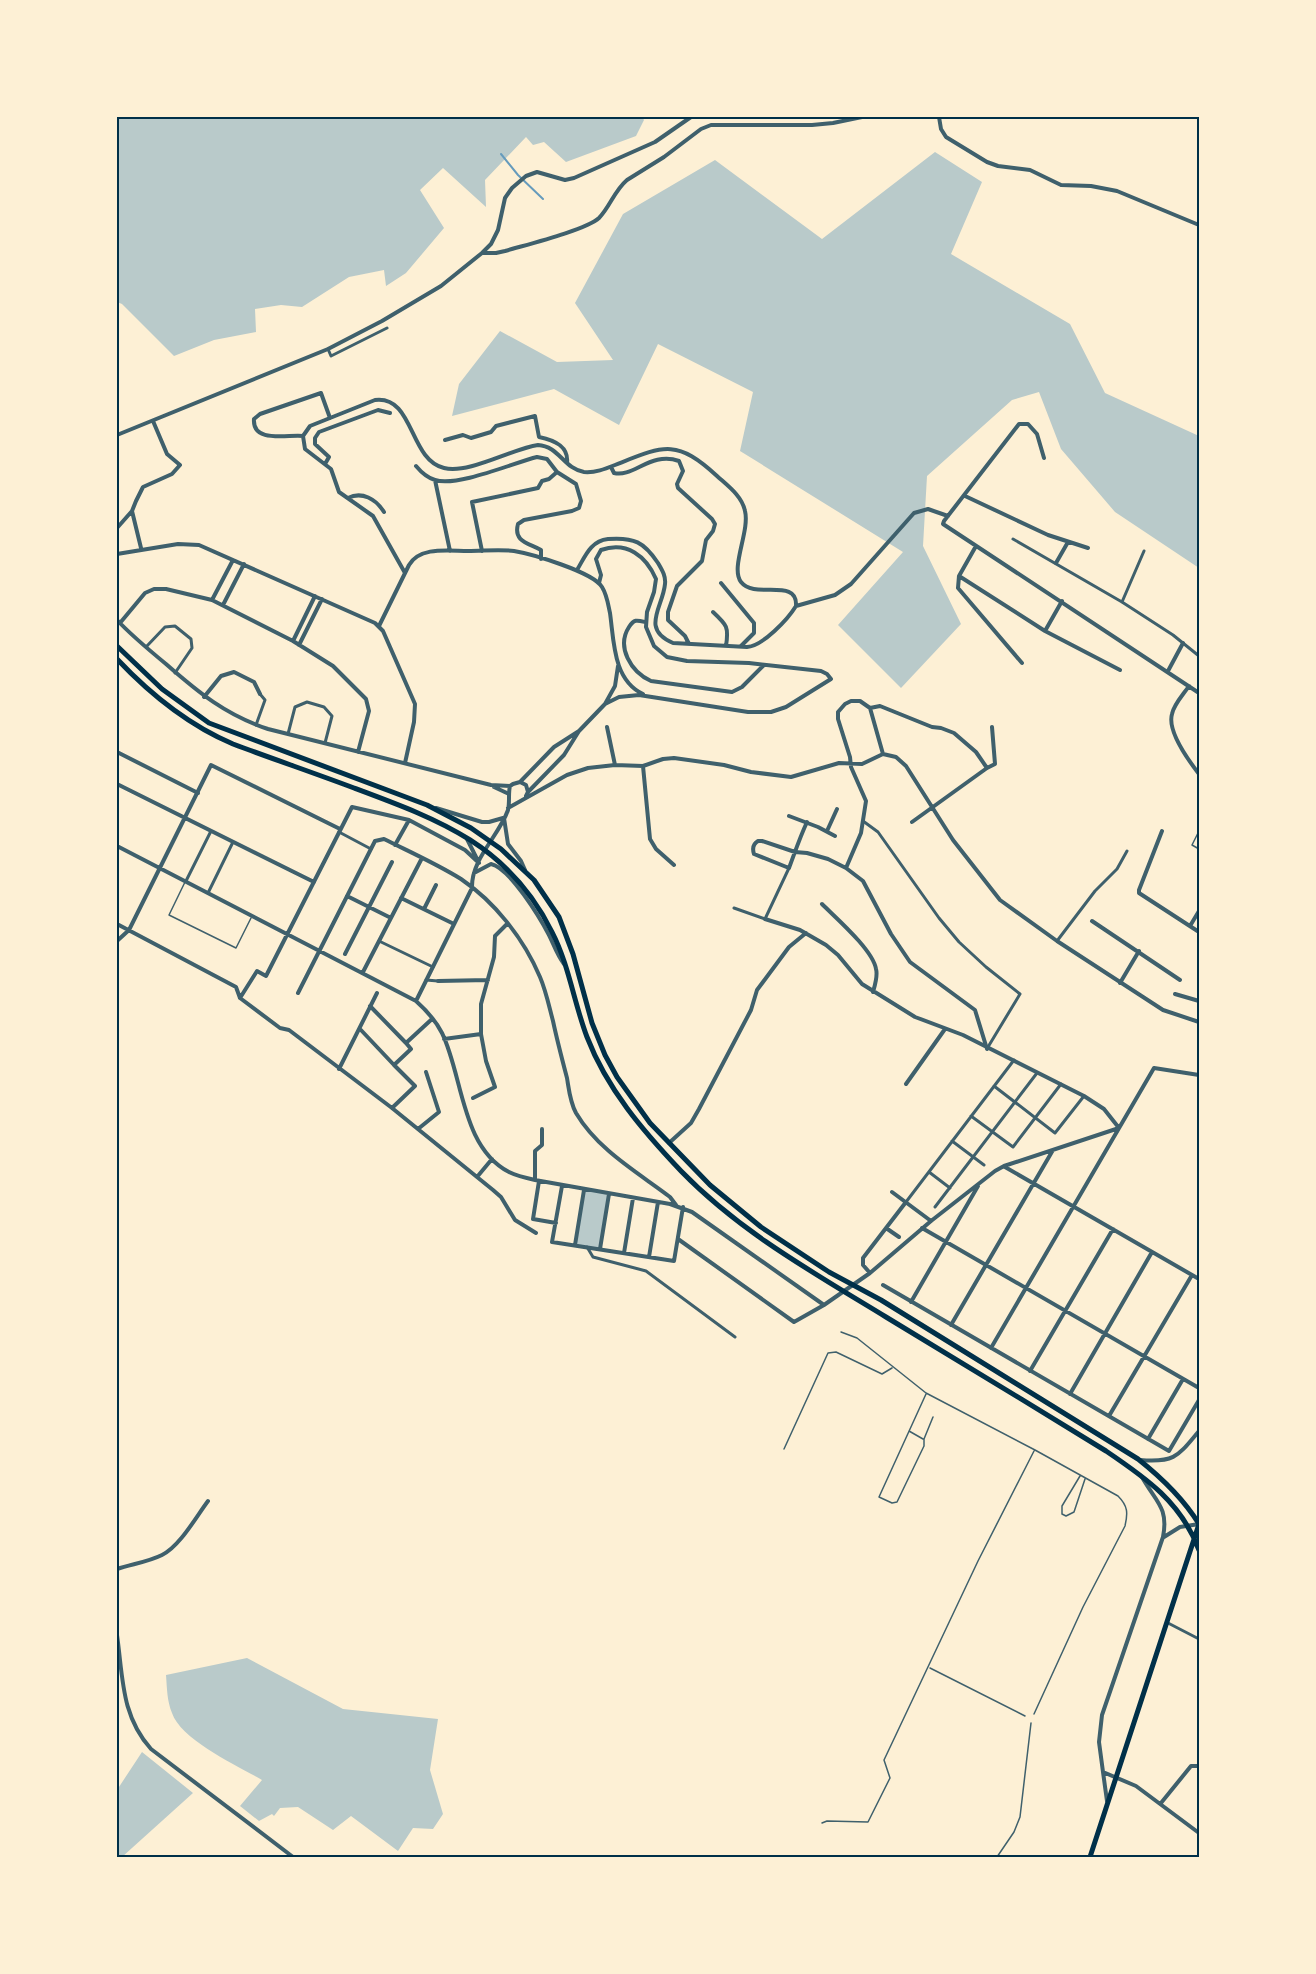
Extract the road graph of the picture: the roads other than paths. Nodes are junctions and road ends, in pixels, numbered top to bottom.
1 (691, 117) edge
2 (862, 117) edge
3 (939, 117) edge
4 (1199, 225) edge
5 (482, 253) junction
6 (387, 328) dead end
7 (328, 349) junction
8 (390, 413) dead end
9 (330, 418) junction
10 (153, 420) junction
11 (117, 435) edge
12 (303, 436) junction
13 (445, 440) dead end
14 (1044, 458) dead end
15 (326, 464) junction
16 (567, 464) junction
17 (416, 466) dead end
18 (611, 467) junction
19 (557, 472) junction
20 (435, 480) junction
21 (965, 496) junction
22 (347, 498) junction
23 (132, 511) junction
24 (384, 512) dead end
25 (948, 516) junction
26 (117, 528) edge
27 (1013, 539) dead end
28 (1068, 542) junction
29 (976, 546) junction
30 (141, 549) junction
31 (1088, 549) dead end
32 (482, 550) junction
33 (450, 551) junction
34 (1144, 551) dead end
35 (117, 554) edge
36 (540, 559) junction
37 (233, 560) junction
38 (1056, 563) junction
39 (244, 564) junction
40 (577, 570) junction
41 (405, 573) junction
42 (959, 576) junction
43 (599, 583) junction
44 (721, 583) dead end
45 (315, 596) junction
46 (322, 599) junction
47 (212, 600) junction
48 (1062, 601) junction
49 (1122, 602) junction
50 (223, 605) junction
51 (796, 606) junction
52 (713, 612) dead end
53 (118, 622) edge
54 (646, 622) junction
55 (379, 626) junction
56 (1045, 631) junction
57 (293, 641) junction
58 (1183, 643) junction
59 (300, 645) junction
60 (689, 645) junction
61 (117, 646) edge
62 (726, 646) junction
63 (740, 646) junction
64 (146, 647) junction
65 (1199, 656) edge
66 (117, 659) edge
67 (618, 662) junction
68 (1022, 663) dead end
69 (765, 664) junction
70 (1120, 670) dead end
71 (1168, 671) junction
72 (175, 673) junction
73 (1189, 686) junction
74 (1199, 693) edge
75 (260, 694) joint
76 (204, 697) junction
77 (651, 697) junction
78 (605, 705) junction
79 (870, 708) junction
80 (256, 725) junction
81 (607, 727) dead end
82 (992, 727) dead end
83 (579, 731) junction
84 (288, 734) junction
85 (325, 743) junction
86 (117, 752) edge
87 (358, 752) junction
88 (883, 754) junction
89 (850, 763) junction
90 (405, 764) junction
91 (615, 765) junction
92 (643, 766) junction
93 (987, 768) junction
94 (1199, 774) edge
95 (520, 782) junction
96 (117, 784) edge
97 (491, 785) junction
98 (510, 786) junction
99 (198, 792) junction
100 (528, 792) junction
101 (510, 795) junction
102 (526, 797) junction
103 (520, 801) junction
104 (426, 806) junction
105 (932, 807) junction
106 (508, 808) junction
107 (837, 809) dead end
108 (789, 816) dead end
109 (185, 818) junction
110 (504, 818) junction
111 (410, 820) junction
112 (863, 821) junction
113 (807, 822) junction
114 (912, 822) dead end
115 (211, 831) junction
116 (340, 831) junction
117 (827, 831) junction
118 (1162, 831) dead end
119 (1199, 831) edge
120 (466, 836) junction
121 (835, 836) dead end
122 (233, 842) junction
123 (491, 842) junction
124 (396, 845) junction
125 (117, 846) edge
126 (371, 849) junction
127 (1199, 849) edge
128 (486, 850) junction
129 (795, 852) junction
130 (1127, 852) dead end
131 (422, 858) junction
132 (392, 862) dead end
133 (479, 862) junction
134 (674, 865) dead end
135 (160, 868) junction
136 (789, 868) junction
137 (846, 868) junction
138 (525, 871) junction
139 (474, 874) junction
140 (186, 881) junction
141 (314, 882) junction
142 (436, 885) dead end
143 (472, 888) junction
144 (208, 892) junction
145 (347, 896) junction
146 (401, 898) junction
147 (822, 904) dead end
148 (369, 907) junction
149 (734, 908) dead end
150 (424, 909) junction
151 (1199, 911) edge
152 (252, 915) junction
153 (391, 918) junction
154 (765, 919) junction
155 (1092, 921) dead end
156 (117, 924) edge
157 (454, 924) junction
158 (507, 924) junction
159 (1190, 926) junction
160 (129, 930) junction
161 (1199, 932) edge
162 (288, 933) junction
163 (806, 933) junction
164 (117, 940) edge
165 (380, 941) junction
166 (1057, 941) junction
167 (320, 950) junction
168 (1139, 951) junction
169 (345, 954) dead end
170 (433, 967) junction
171 (566, 967) junction
172 (363, 972) junction
173 (426, 980) junction
174 (488, 980) junction
175 (1180, 980) dead end
176 (438, 981) joint
177 (1120, 983) junction
178 (873, 992) junction
179 (298, 993) dead end
180 (377, 993) dead end
181 (1175, 994) dead end
182 (240, 998) junction
183 (416, 1001) junction
184 (1199, 1001) edge
185 (370, 1006) junction
186 (432, 1018) junction
187 (1199, 1022) edge
188 (359, 1028) junction
189 (945, 1029) junction
190 (481, 1034) junction
191 (444, 1039) junction
192 (406, 1043) junction
193 (987, 1049) junction
194 (1014, 1060) junction
195 (394, 1065) junction
196 (339, 1069) junction
197 (426, 1072) dead end
198 (1037, 1073) junction
199 (1199, 1076) edge
200 (906, 1084) dead end
201 (1061, 1084) junction
202 (994, 1086) junction
203 (1084, 1095) junction
204 (473, 1098) joint
205 (464, 1101) junction
206 (1015, 1102) junction
207 (392, 1108) junction
208 (971, 1116) junction
209 (1035, 1118) junction
210 (1119, 1128) junction
211 (418, 1129) junction
212 (542, 1129) dead end
213 (992, 1132) junction
214 (952, 1141) junction
215 (668, 1143) junction
216 (1053, 1150) junction
217 (973, 1157) junction
218 (492, 1159) junction
219 (984, 1165) dead end
220 (1004, 1166) junction
221 (929, 1172) junction
222 (477, 1177) junction
223 (537, 1181) junction
224 (981, 1182) junction
225 (1034, 1183) junction
226 (561, 1186) junction
227 (950, 1188) junction
228 (584, 1190) junction
229 (892, 1192) dead end
230 (609, 1194) junction
231 (633, 1198) junction
232 (658, 1202) junction
233 (906, 1202) junction
234 (677, 1205) junction
235 (1074, 1206) junction
236 (683, 1207) junction
237 (936, 1207) dead end
238 (931, 1221) junction
239 (556, 1223) junction
240 (886, 1228) junction
241 (922, 1228) junction
242 (1113, 1229) junction
243 (536, 1233) dead end
244 (899, 1237) dead end
245 (678, 1239) junction
246 (946, 1242) junction
247 (575, 1245) junction
248 (587, 1247) junction
249 (600, 1249) junction
250 (1152, 1252) junction
251 (624, 1253) junction
252 (649, 1257) junction
253 (986, 1265) junction
254 (870, 1272) junction
255 (1192, 1275) junction
256 (1199, 1279) edge
257 (853, 1285) junction
258 (883, 1286) dead end
259 (1026, 1288) junction
260 (844, 1293) junction
261 (911, 1302) junction
262 (824, 1305) junction
263 (1065, 1310) junction
264 (951, 1325) junction
265 (841, 1332) dead end
266 (1105, 1333) junction
267 (735, 1336) dead end
268 (991, 1348) junction
269 (1144, 1356) junction
270 (893, 1367) junction
271 (1030, 1371) junction
272 (1183, 1378) junction
273 (1199, 1388) edge
274 (926, 1393) junction
275 (1070, 1394) junction
276 (1199, 1400) edge
277 (1109, 1416) junction
278 (933, 1417) dead end
279 (909, 1431) junction
280 (1199, 1431) edge
281 (924, 1439) junction
282 (1148, 1439) junction
283 (784, 1449) dead end
284 (1035, 1450) junction
285 (1138, 1459) junction
286 (1140, 1474) junction
287 (1081, 1475) junction
288 (1085, 1478) junction
289 (208, 1501) dead end
290 (1199, 1524) edge
291 (1187, 1525) junction
292 (1164, 1537) junction
293 (1194, 1538) junction
294 (1199, 1550) edge
295 (117, 1569) edge
296 (1166, 1622) junction
297 (117, 1635) edge
298 (1199, 1639) edge
299 (929, 1668) junction
300 (1034, 1714) dead end
301 (1025, 1716) dead end
302 (1030, 1723) dead end
303 (1199, 1766) edge
304 (1103, 1772) junction
305 (1115, 1776) junction
306 (1107, 1802) junction
307 (1161, 1803) junction
308 (822, 1823) dead end
309 (1199, 1833) edge
310 (293, 1857) edge
311 (997, 1857) edge
312 (1090, 1857) edge

1 - 5 street
2 - 5 street
3 - 4 street
5 - 7 street
6 - 7 street
7 - 10 street
8 - 15 street
9 - 12 street
9 - 12 street
9 - 16 street
10 - 11 street
10 - 23 street
12 - 15 street
13 - 16 street
14 - 21 street
15 - 22 street
16 - 18 street
17 - 20 street
18 - 51 street
18 - 60 street
19 - 20 street
19 - 32 street
19 - 36 street
20 - 33 street
21 - 25 street
21 - 28 street
22 - 24 street
22 - 41 street
23 - 26 street
23 - 30 street
25 - 29 street
25 - 51 street
27 - 38 street
28 - 31 street
28 - 38 street
29 - 42 street
29 - 48 street
30 - 35 street
30 - 37 street
32 - 33 street
32 - 36 street
33 - 41 street
34 - 49 street
36 - 40 street
37 - 39 street
37 - 47 street
38 - 49 street
39 - 45 street
39 - 50 street
40 - 43 street
40 - 60 street
41 - 55 street
42 - 56 street
42 - 68 street
43 - 54 street
43 - 67 street
44 - 63 street
45 - 46 street
45 - 57 street
46 - 55 street
46 - 59 street
47 - 50 street
47 - 53 street
48 - 56 street
48 - 71 street
49 - 58 street
50 - 57 street
51 - 63 street
52 - 62 street
53 - 64 street
54 - 69 street
54 - 69 street
55 - 90 street
56 - 70 street
57 - 59 street
58 - 65 street
58 - 71 street
59 - 87 street
60 - 62 street
61 - 104 main road
62 - 63 street
64 - 72 street
64 - 72 street
66 - 120 main road
67 - 77 street
67 - 78 street
69 - 77 street
71 - 73 street
72 - 76 street
73 - 74 street
73 - 94 street
75 - 76 street
75 - 80 street
76 - 80 street
77 - 78 street
78 - 83 street
79 - 88 street
79 - 89 street
79 - 93 street
80 - 84 street
81 - 91 street
82 - 93 street
83 - 95 street
83 - 100 street
84 - 85 street
84 - 85 street
85 - 87 street
86 - 99 street
87 - 90 street
88 - 89 street
88 - 105 street
89 - 92 street
89 - 112 street
90 - 97 street
91 - 92 street
91 - 102 street
92 - 134 street
93 - 105 street
95 - 98 street
95 - 100 street
96 - 109 street
97 - 98 street
97 - 101 street
98 - 101 street
99 - 109 street
99 - 116 street
100 - 102 street
101 - 103 street
101 - 106 street
102 - 103 street
103 - 106 street
104 - 110 street
104 - 123 main road
105 - 114 street
105 - 166 street
106 - 110 street
107 - 117 street
108 - 113 street
109 - 115 street
109 - 135 street
110 - 123 street
110 - 138 street
111 - 116 street
111 - 124 street
111 - 133 street
112 - 137 street
112 - 193 street
113 - 117 street
113 - 129 street
115 - 122 street
115 - 140 street
116 - 126 street
116 - 141 street
117 - 121 street
118 - 159 street
119 - 127 lane
120 - 128 main road
120 - 133 street
122 - 141 street
122 - 144 street
123 - 128 street
123 - 138 main road
124 - 126 street
124 - 131 street
125 - 135 street
126 - 145 street
128 - 133 street
128 - 171 main road
129 - 136 street
129 - 136 street
129 - 137 street
130 - 166 street
131 - 143 street
131 - 146 street
132 - 148 street
133 - 139 street
135 - 140 street
135 - 160 street
136 - 154 street
137 - 193 street
138 - 215 main road
139 - 143 street
139 - 171 street
140 - 144 street
140 - 152 lane
141 - 162 street
142 - 150 street
143 - 157 street
143 - 158 street
144 - 152 street
145 - 148 street
145 - 167 street
146 - 150 street
146 - 153 street
147 - 178 street
148 - 153 street
148 - 169 street
149 - 154 street
150 - 157 street
151 - 159 street
152 - 162 street
153 - 165 street
154 - 163 street
155 - 168 street
156 - 160 street
157 - 170 street
158 - 174 street
158 - 234 street
159 - 161 street
160 - 164 street
160 - 182 street
162 - 167 street
162 - 182 street
163 - 178 street
163 - 215 street
165 - 170 street
165 - 172 street
166 - 177 street
167 - 172 street
167 - 179 street
168 - 175 street
168 - 177 street
170 - 173 street
171 - 260 main road
172 - 183 street
173 - 176 street
173 - 183 street
174 - 176 street
174 - 190 street
177 - 187 street
178 - 189 street
180 - 185 street
181 - 184 street
182 - 196 street
183 - 186 street
185 - 188 street
185 - 192 street
186 - 191 street
186 - 192 street
188 - 195 street
188 - 196 street
189 - 193 street
189 - 200 street
190 - 191 street
190 - 204 street
191 - 205 street
192 - 195 street
193 - 194 street
194 - 198 street
194 - 202 street
195 - 207 street
196 - 207 street
197 - 211 street
198 - 201 street
198 - 206 street
199 - 210 street
201 - 203 street
201 - 209 street
202 - 206 street
202 - 208 street
203 - 209 street
203 - 210 street
204 - 205 street
205 - 218 street
206 - 209 street
206 - 213 street
207 - 211 street
208 - 213 street
208 - 214 street
209 - 213 street
210 - 216 street
210 - 235 street
211 - 222 street
212 - 223 street
213 - 217 street
214 - 217 street
214 - 221 street
215 - 257 main road
216 - 220 street
216 - 225 street
217 - 219 street
217 - 227 street
218 - 222 street
218 - 223 street
220 - 224 street
220 - 225 street
221 - 227 street
221 - 233 street
222 - 243 street
223 - 226 street
223 - 239 street
224 - 238 street
224 - 246 street
225 - 235 street
225 - 253 street
226 - 228 street
226 - 239 street
227 - 237 street
228 - 230 street
228 - 247 street
229 - 233 street
230 - 231 street
230 - 249 street
231 - 232 street
231 - 251 street
232 - 234 street
232 - 252 street
233 - 238 street
233 - 240 street
234 - 236 street
235 - 242 street
235 - 259 street
236 - 245 street
236 - 262 street
238 - 241 street
239 - 247 street
240 - 244 street
240 - 254 street
241 - 246 street
241 - 254 street
242 - 250 street
242 - 263 street
245 - 252 street
245 - 262 street
246 - 253 street
246 - 261 street
247 - 248 street
248 - 249 street
248 - 267 street
249 - 251 street
250 - 255 street
250 - 266 street
251 - 252 street
253 - 259 street
253 - 264 street
254 - 257 street
255 - 256 street
255 - 269 street
257 - 260 street
257 - 285 main road
258 - 261 street
259 - 263 street
259 - 268 street
260 - 262 street
260 - 286 main road
261 - 264 street
263 - 266 street
263 - 271 street
264 - 268 street
265 - 270 lane
266 - 269 street
266 - 275 street
268 - 271 street
269 - 272 street
269 - 277 street
270 - 274 lane
270 - 283 lane
271 - 275 street
272 - 273 street
272 - 282 street
274 - 279 lane
274 - 284 lane
275 - 277 street
276 - 282 street
277 - 282 street
278 - 281 lane
279 - 281 lane
279 - 281 lane
280 - 285 street
284 - 287 lane
284 - 299 lane
285 - 290 main road
286 - 291 main road
286 - 292 street
287 - 288 lane
287 - 288 lane
288 - 300 lane
289 - 295 street
290 - 291 street
290 - 293 main road
291 - 292 street
291 - 293 main road
292 - 304 street
293 - 294 main road
293 - 296 main road
296 - 298 street
296 - 305 main road
297 - 310 street
299 - 301 lane
299 - 308 lane
302 - 311 lane
303 - 307 street
304 - 305 street
304 - 306 street
305 - 306 main road
305 - 307 street
306 - 312 main road
307 - 309 street

